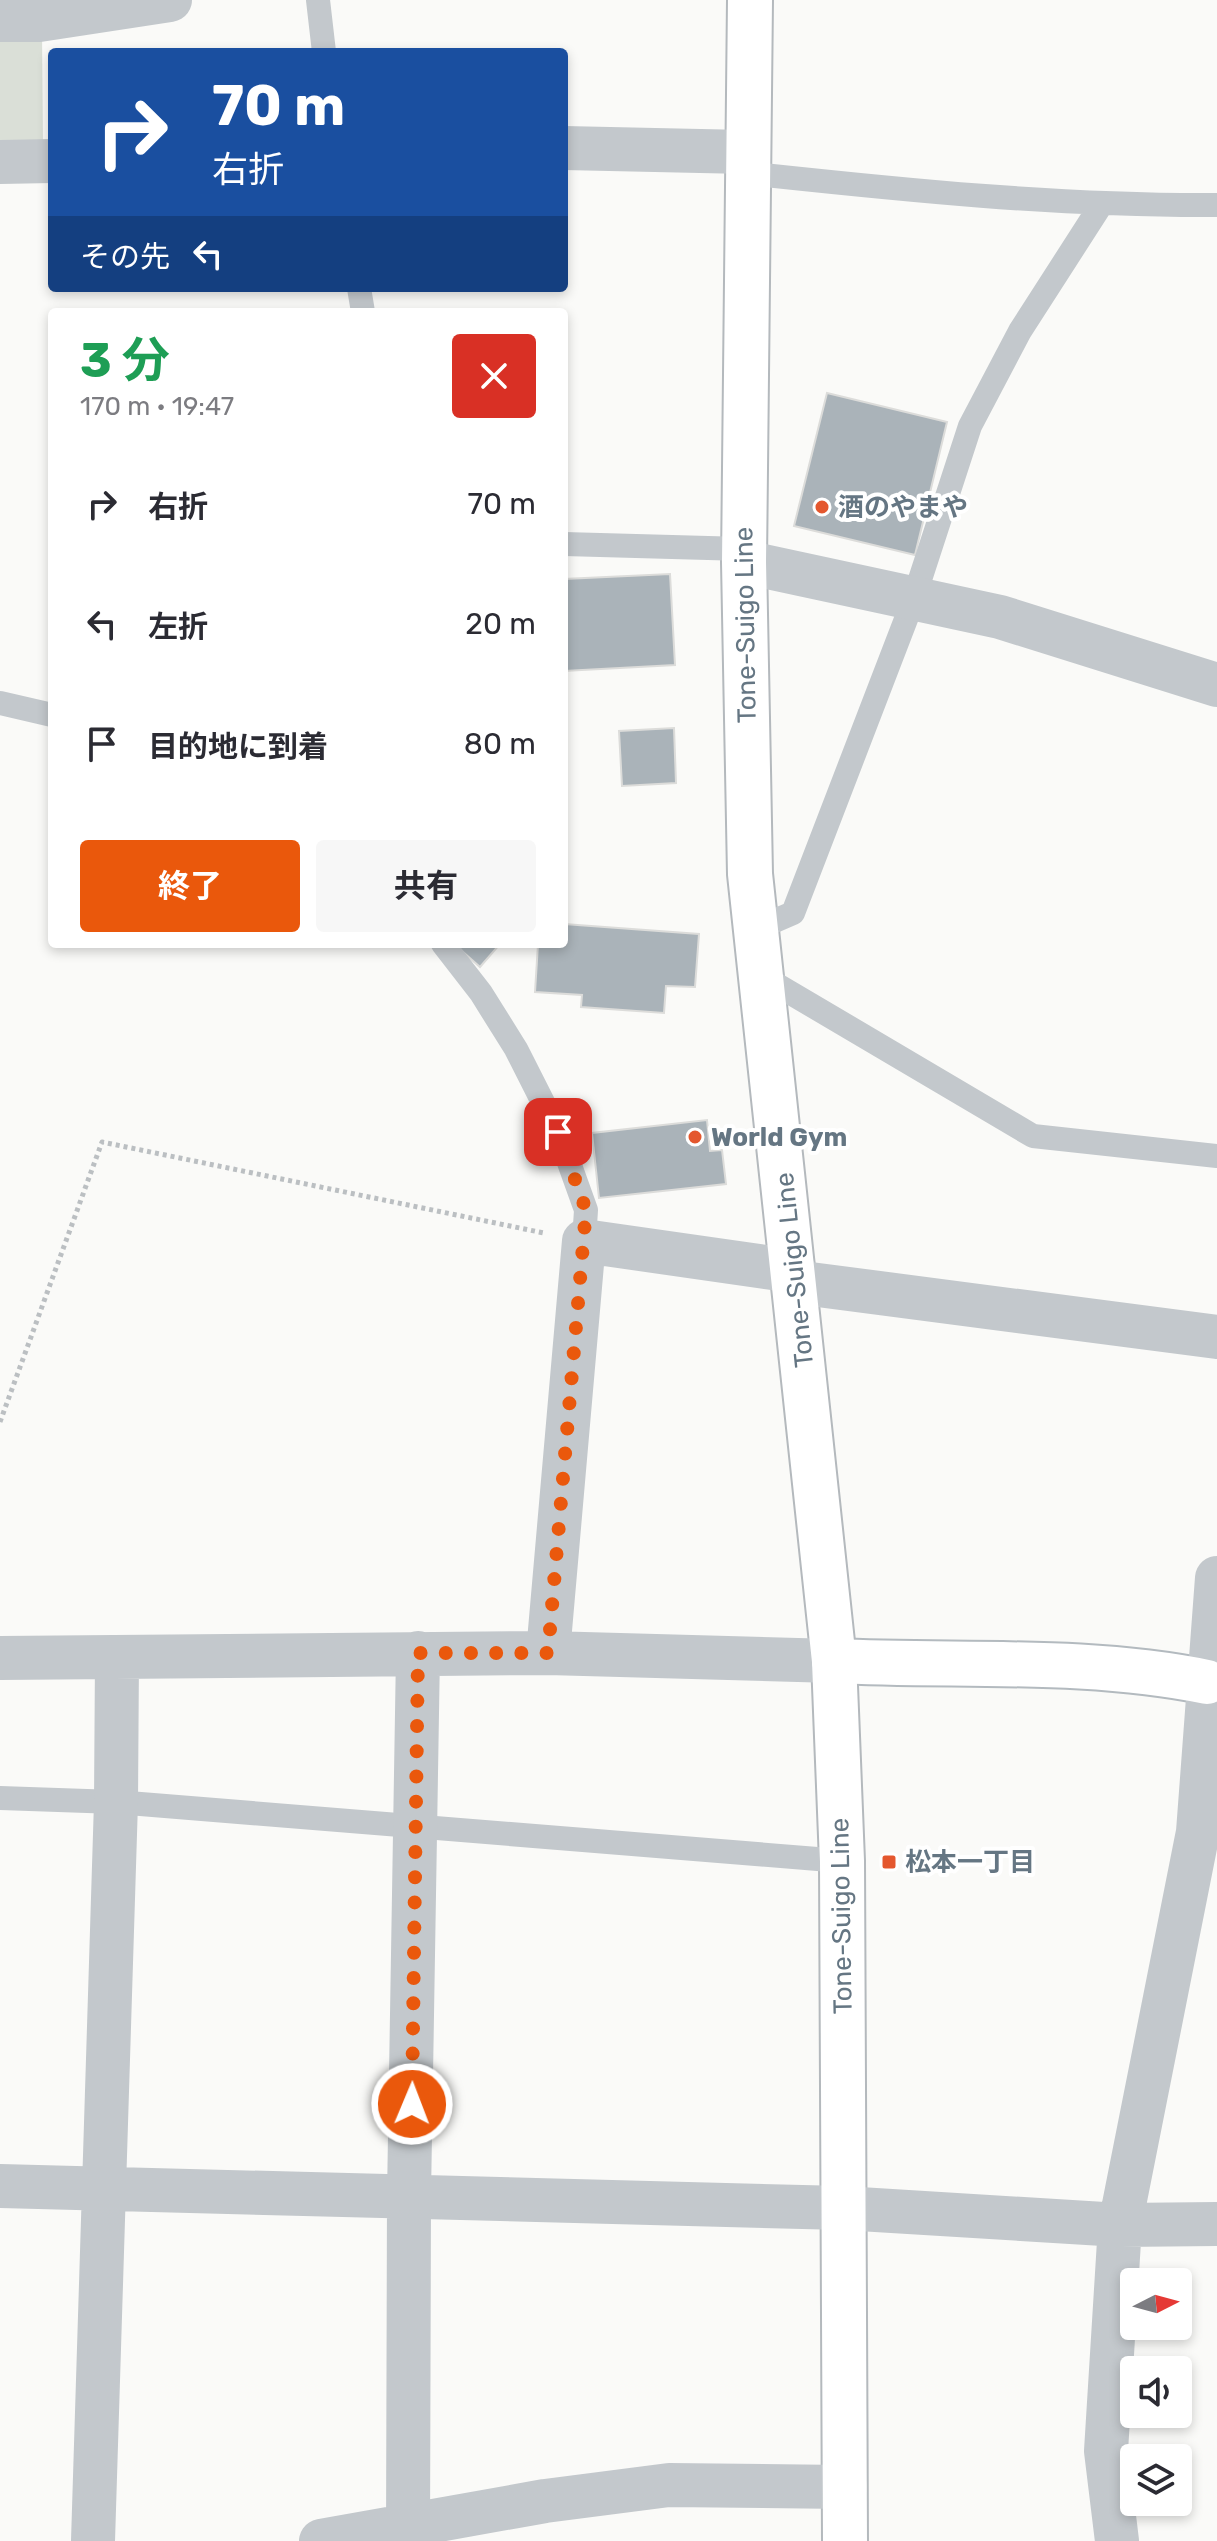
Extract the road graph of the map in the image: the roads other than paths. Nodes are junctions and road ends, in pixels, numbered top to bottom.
1 (170, 0) edge
2 (318, 0) edge
3 (750, 0) edge
4 (0, 20) edge
5 (324, 48) edge
6 (568, 148) edge
7 (48, 161) edge
8 (0, 162) edge
9 (746, 162) junction
10 (1101, 205) junction
11 (1217, 205) edge
12 (568, 544) edge
13 (744, 556) junction
14 (913, 601) junction
15 (1217, 685) edge
16 (0, 703) edge
17 (48, 714) edge
18 (756, 929) junction
19 (446, 948) edge
20 (762, 976) junction
21 (1217, 1156) edge
22 (584, 1241) junction
23 (795, 1276) junction
24 (1217, 1337) edge
25 (1217, 1578) edge
26 (418, 1653) junction
27 (548, 1653) junction
28 (117, 1657) junction
29 (0, 1658) edge
30 (834, 1661) junction
31 (1212, 1683) edge
32 (0, 1798) edge
33 (116, 1802) junction
34 (418, 1827) junction
35 (842, 1861) junction
36 (0, 2186) edge
37 (103, 2188) junction
38 (409, 2196) junction
39 (843, 2208) junction
40 (1217, 2224) edge
41 (1120, 2225) junction
42 (845, 2487) junction
43 (408, 2534) edge
44 (93, 2541) edge
45 (321, 2541) edge
46 (845, 2541) edge
47 (1117, 2541) edge

1 - 4 street
2 - 5 lane
3 - 9 main road, Tone-Suigo Line
6 - 9 street
7 - 8 street
9 - 10 lane
9 - 13 main road, Tone-Suigo Line
10 - 11 lane
10 - 14 lane
12 - 13 lane
13 - 14 street
13 - 18 main road, Tone-Suigo Line
14 - 15 street
14 - 18 lane
16 - 17 lane
18 - 20 main road, Tone-Suigo Line
19 - 22 lane
20 - 21 lane
20 - 23 main road, Tone-Suigo Line
22 - 23 street
22 - 27 street
23 - 24 street
23 - 30 main road, Tone-Suigo Line
25 - 31 street
26 - 27 street
26 - 28 street
26 - 34 street
27 - 30 street
28 - 29 street
28 - 33 street
30 - 31 main road
30 - 35 main road, Tone-Suigo Line
31 - 41 street
32 - 33 lane
33 - 34 lane
33 - 37 street
34 - 35 lane
34 - 38 street
35 - 39 main road, Tone-Suigo Line
36 - 37 street
37 - 38 street
37 - 44 street
38 - 39 street
38 - 43 street
39 - 41 street
39 - 42 main road, Tone-Suigo Line
40 - 41 street
41 - 47 street
42 - 43 street
42 - 46 main road, Tone-Suigo Line
43 - 45 street

